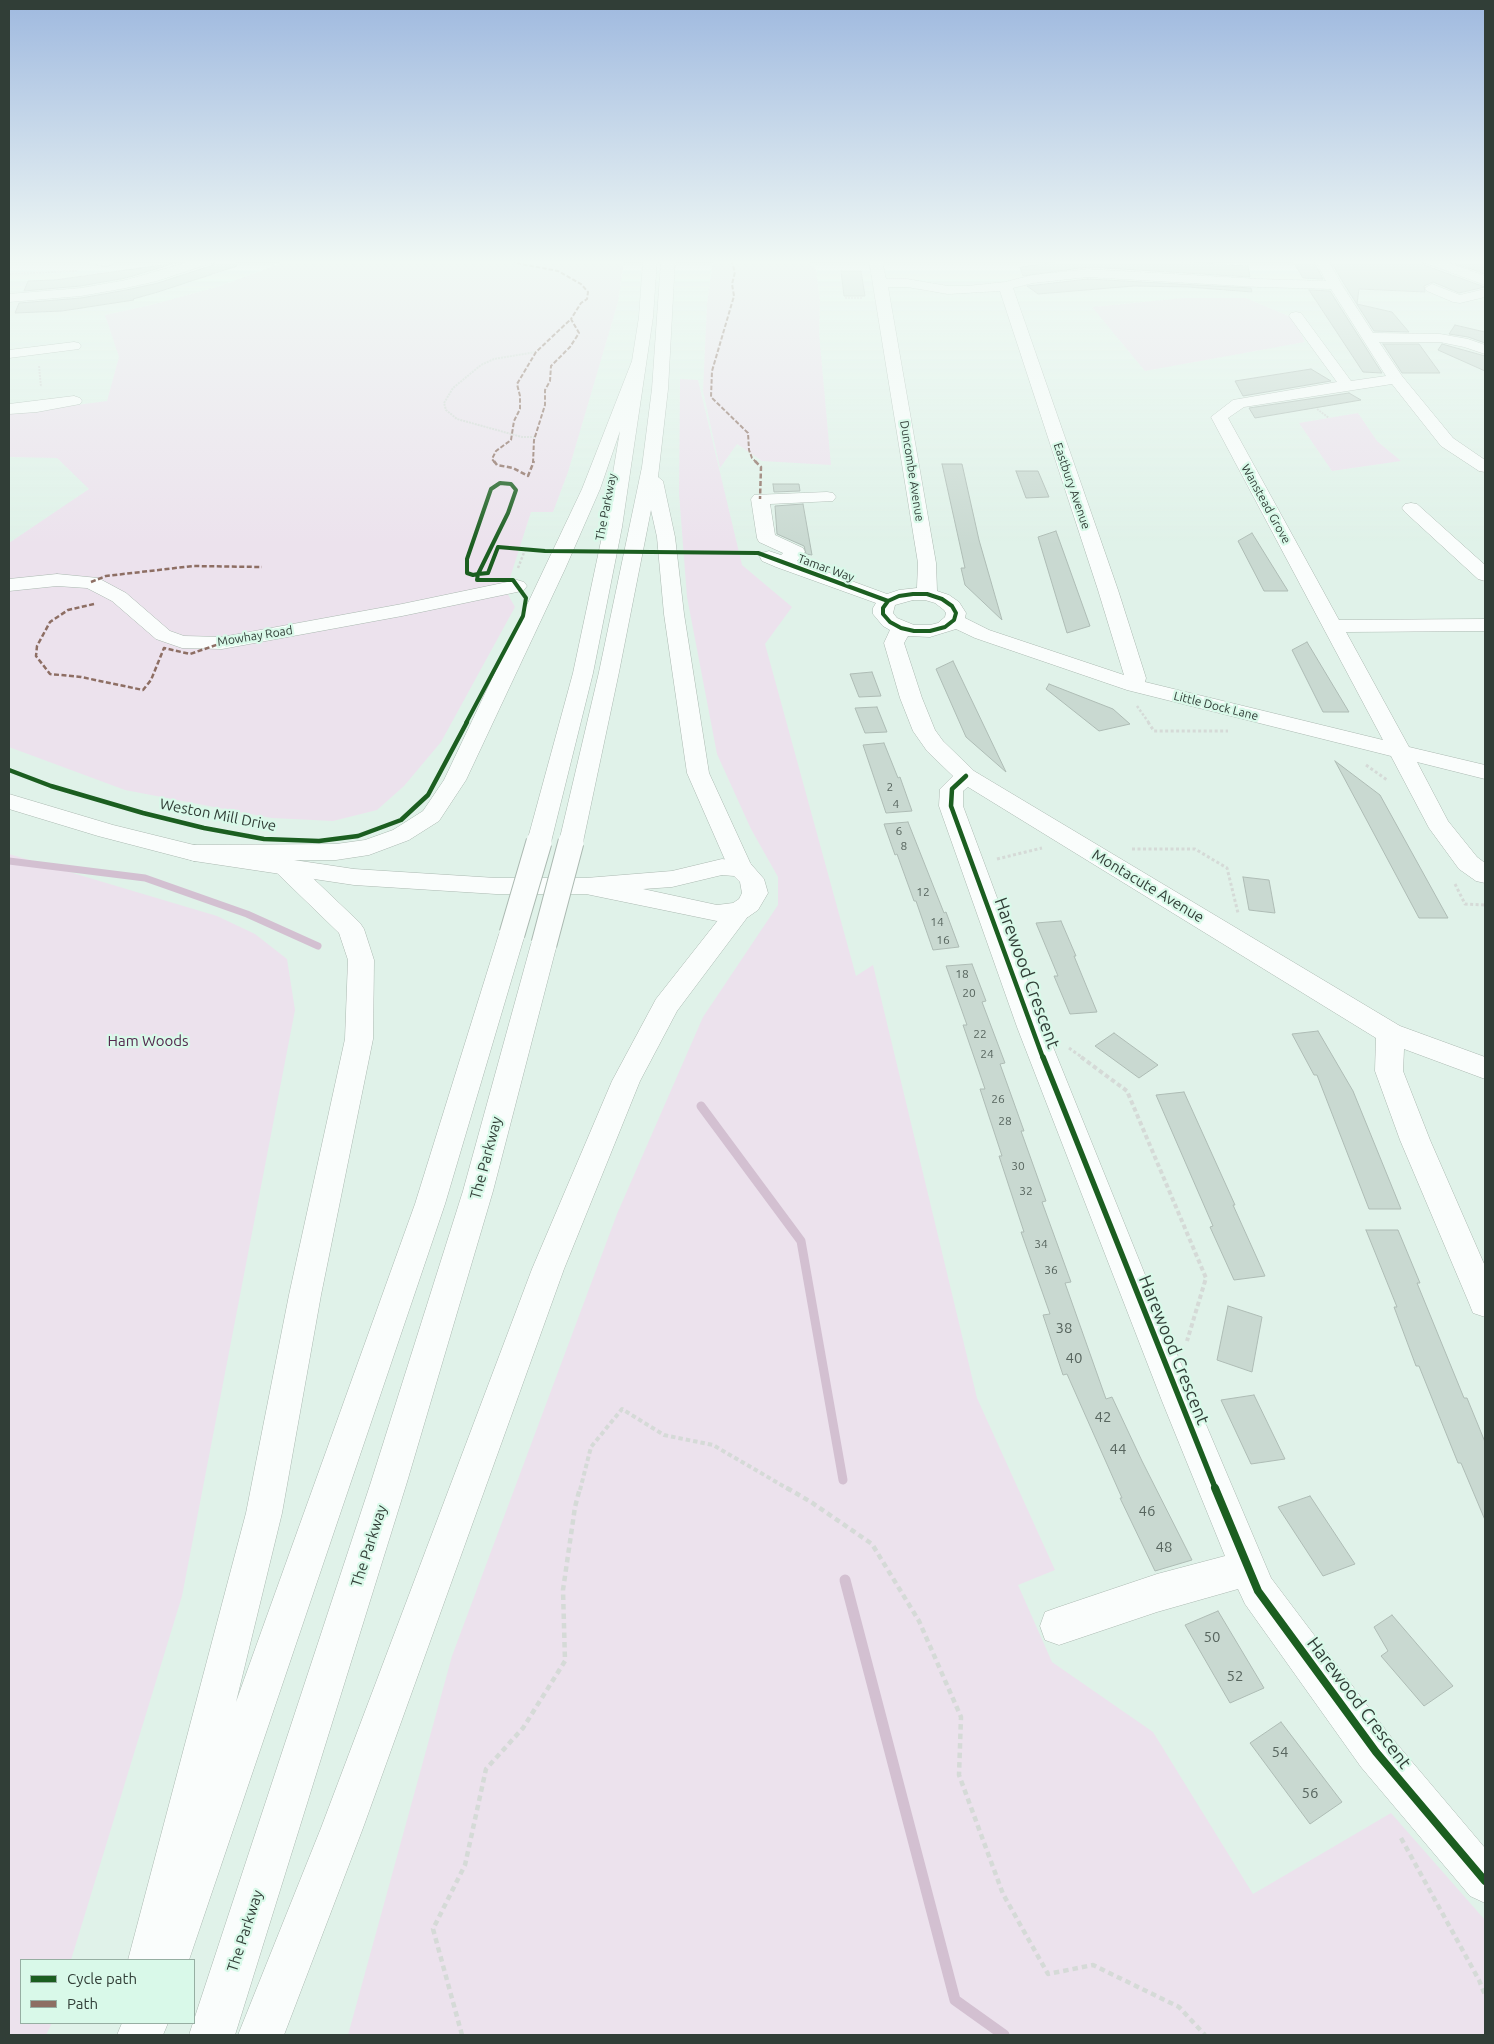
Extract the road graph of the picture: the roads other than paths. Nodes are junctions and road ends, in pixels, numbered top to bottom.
1 (662, 355) edge
2 (892, 355) edge
3 (1029, 355) edge
4 (1325, 355) edge
5 (1380, 355) edge
6 (641, 356) joint
7 (1396, 379) junction
8 (1347, 386) junction
9 (74, 401) dead end
10 (9, 408) edge
11 (651, 467) junction
12 (1485, 467) edge
13 (827, 497) dead end
14 (1411, 508) dead end
15 (758, 553) dead end
16 (783, 562) junction
17 (1485, 575) edge
18 (516, 579) road end
19 (9, 585) edge
20 (927, 594) junction
21 (888, 601) junction
22 (954, 620) junction
23 (1485, 625) edge
24 (1332, 626) junction
25 (901, 628) junction
26 (1134, 686) junction
27 (1401, 752) junction
28 (1485, 772) edge
29 (966, 776) junction
30 (9, 801) edge
31 (194, 853) junction
32 (287, 868) junction
33 (741, 869) junction
34 (1485, 875) edge
35 (586, 886) junction
36 (739, 911) junction
37 (528, 939) junction
38 (1390, 1032) junction
39 (1485, 1068) edge
40 (1485, 1304) edge
41 (1248, 1568) junction
42 (1059, 1626) dead end
43 (1485, 1881) edge
44 (150, 1959) edge
45 (166, 1959) edge
46 (212, 2035) edge
47 (261, 2035) edge

1 - 11 main road, The Parkway
2 - 20 main road, Duncombe Avenue
3 - 26 main road, Eastbury Avenue
4 - 8 main road
5 - 7 main road
6 - 31 main road
6 - 37 main road, The Parkway, bridge
7 - 8 main road, Wanstead Grove
7 - 12 main road
8 - 24 main road, Wanstead Grove
9 - 10 main road
11 - 33 main road
11 - 37 main road, The Parkway, bridge
13 - 16 main road, Tamar Way
14 - 17 main road
15 - 16 main road, Tamar Way
16 - 21 main road, Tamar Way
18 - 19 main road, Mowhay Road
20 - 21 main road
20 - 22 main road
21 - 25 main road
22 - 25 main road
22 - 26 main road, Little Dock Lane
23 - 24 main road
24 - 27 main road, Wanstead Grove
25 - 29 main road, Montacute Avenue
26 - 27 main road, Little Dock Lane
27 - 28 main road, Little Dock Lane
27 - 34 main road, Wanstead Grove
29 - 38 main road, Montacute Avenue
29 - 41 main road, Harewood Crescent
30 - 31 main road
31 - 32 main road
32 - 35 main road
32 - 44 main road
33 - 35 main road
33 - 36 main road
35 - 36 main road
36 - 47 main road
37 - 45 main road, The Parkway
37 - 46 main road, The Parkway
38 - 39 main road, Montacute Avenue
38 - 40 main road
41 - 42 main road
41 - 43 main road, Harewood Crescent

